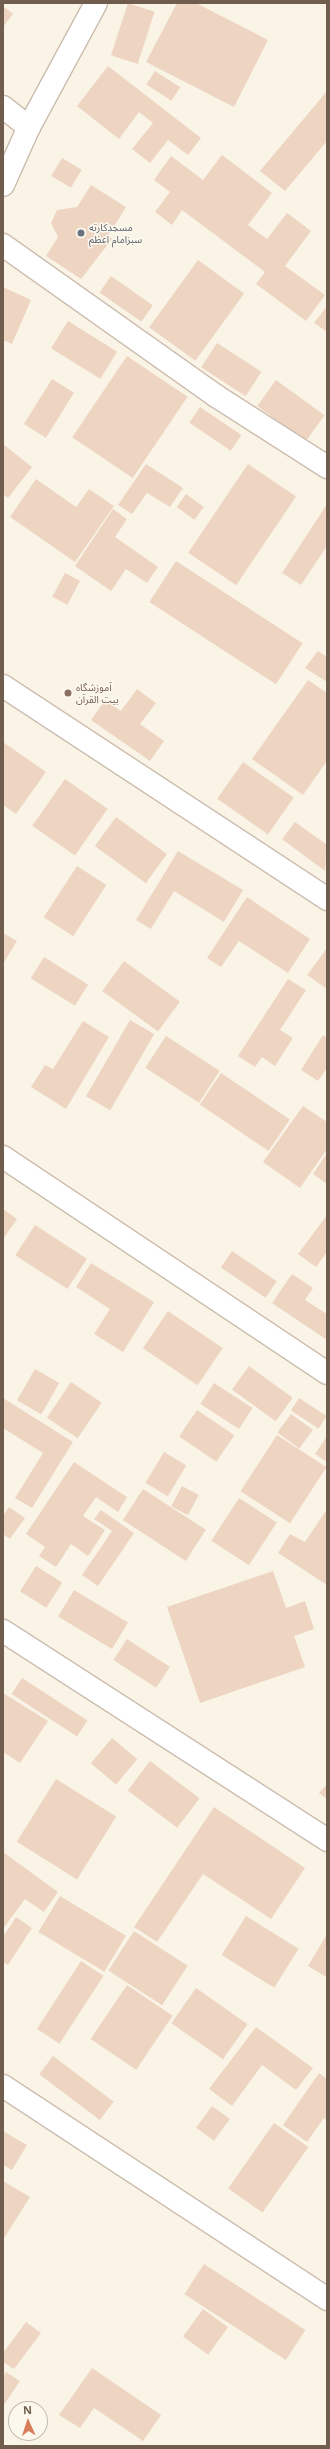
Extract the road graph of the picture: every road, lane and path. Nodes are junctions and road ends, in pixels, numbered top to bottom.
1 (96, 3) edge
2 (3, 108) edge
3 (29, 127) junction
4 (3, 186) edge
5 (3, 245) edge
6 (327, 468) edge
7 (3, 686) edge
8 (327, 899) edge
9 (3, 1156) edge
10 (327, 1373) edge
11 (3, 1632) edge
12 (327, 1840) edge
13 (3, 2086) edge
14 (327, 2299) edge

1 - 3 street
2 - 3 street
3 - 4 street
5 - 6 street
7 - 8 street
9 - 10 street
11 - 12 street
13 - 14 street

